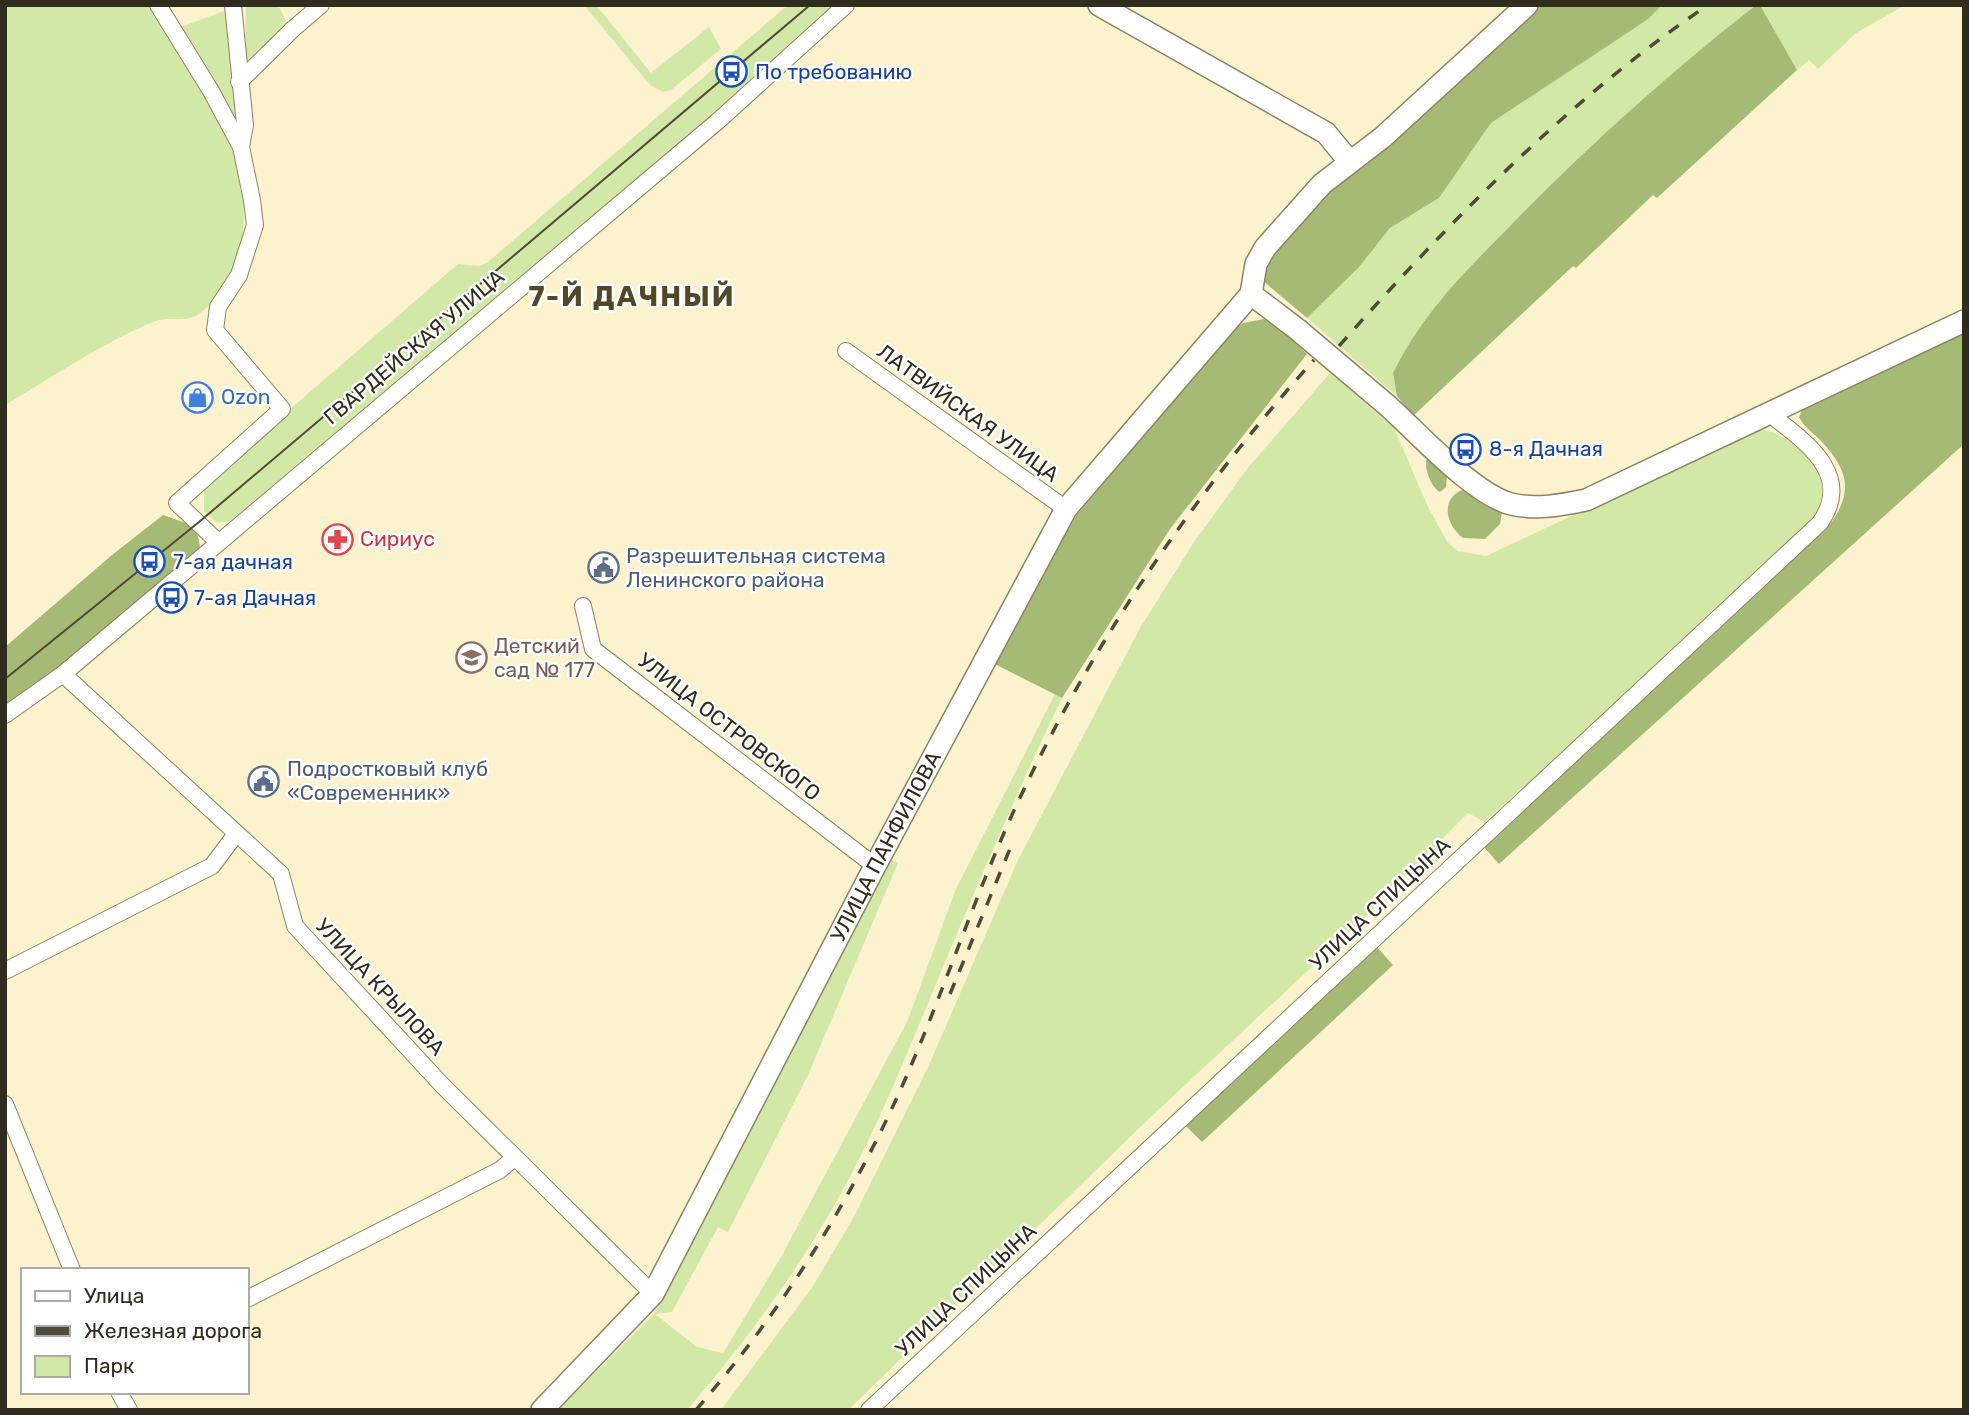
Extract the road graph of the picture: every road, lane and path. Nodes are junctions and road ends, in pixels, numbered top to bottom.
1 (158, 5) edge
2 (233, 5) edge
3 (321, 5) edge
4 (846, 5) edge
5 (1527, 5) edge
6 (1104, 6) edge
7 (239, 82) junction
8 (241, 147) junction
9 (1349, 160) junction
10 (1251, 294) junction
11 (1964, 321) edge
12 (846, 351) dead end
13 (1770, 414) junction
14 (1066, 509) junction
15 (217, 541) junction
16 (583, 606) dead end
17 (63, 674) junction
18 (5, 715) edge
19 (236, 834) junction
20 (875, 866) junction
21 (5, 971) edge
22 (5, 1104) edge
23 (514, 1158) junction
24 (71, 1268) edge
25 (653, 1294) junction
26 (248, 1298) edge
27 (120, 1394) edge
28 (129, 1410) edge
29 (542, 1410) edge
30 (869, 1410) edge

1 - 8 street
2 - 7 street
3 - 7 street
4 - 15 street, ГВАРДЕЙСКАЯ УЛИЦА
5 - 9 main road
6 - 9 main road
7 - 8 street
8 - 15 street
9 - 10 main road
10 - 13 main road, bridge
10 - 14 main road, УЛИЦА ПАНФИЛОВА
11 - 13 main road
12 - 14 street, ЛАТВИЙСКАЯ УЛИЦА
13 - 30 street, УЛИЦА СПИЦЫНА
14 - 20 main road, УЛИЦА ПАНФИЛОВА
15 - 17 street, ГВАРДЕЙСКАЯ УЛИЦА
16 - 20 street, УЛИЦА ОСТРОВСКОГО
17 - 18 street, ГВАРДЕЙСКАЯ УЛИЦА
17 - 19 street, УЛИЦА КРЫЛОВА
19 - 21 street
19 - 23 street, УЛИЦА КРЫЛОВА
20 - 25 main road, УЛИЦА ПАНФИЛОВА
22 - 24 street
23 - 25 street, УЛИЦА КРЫЛОВА
23 - 26 street
25 - 29 main road, УЛИЦА ПАНФИЛОВА
27 - 28 street

